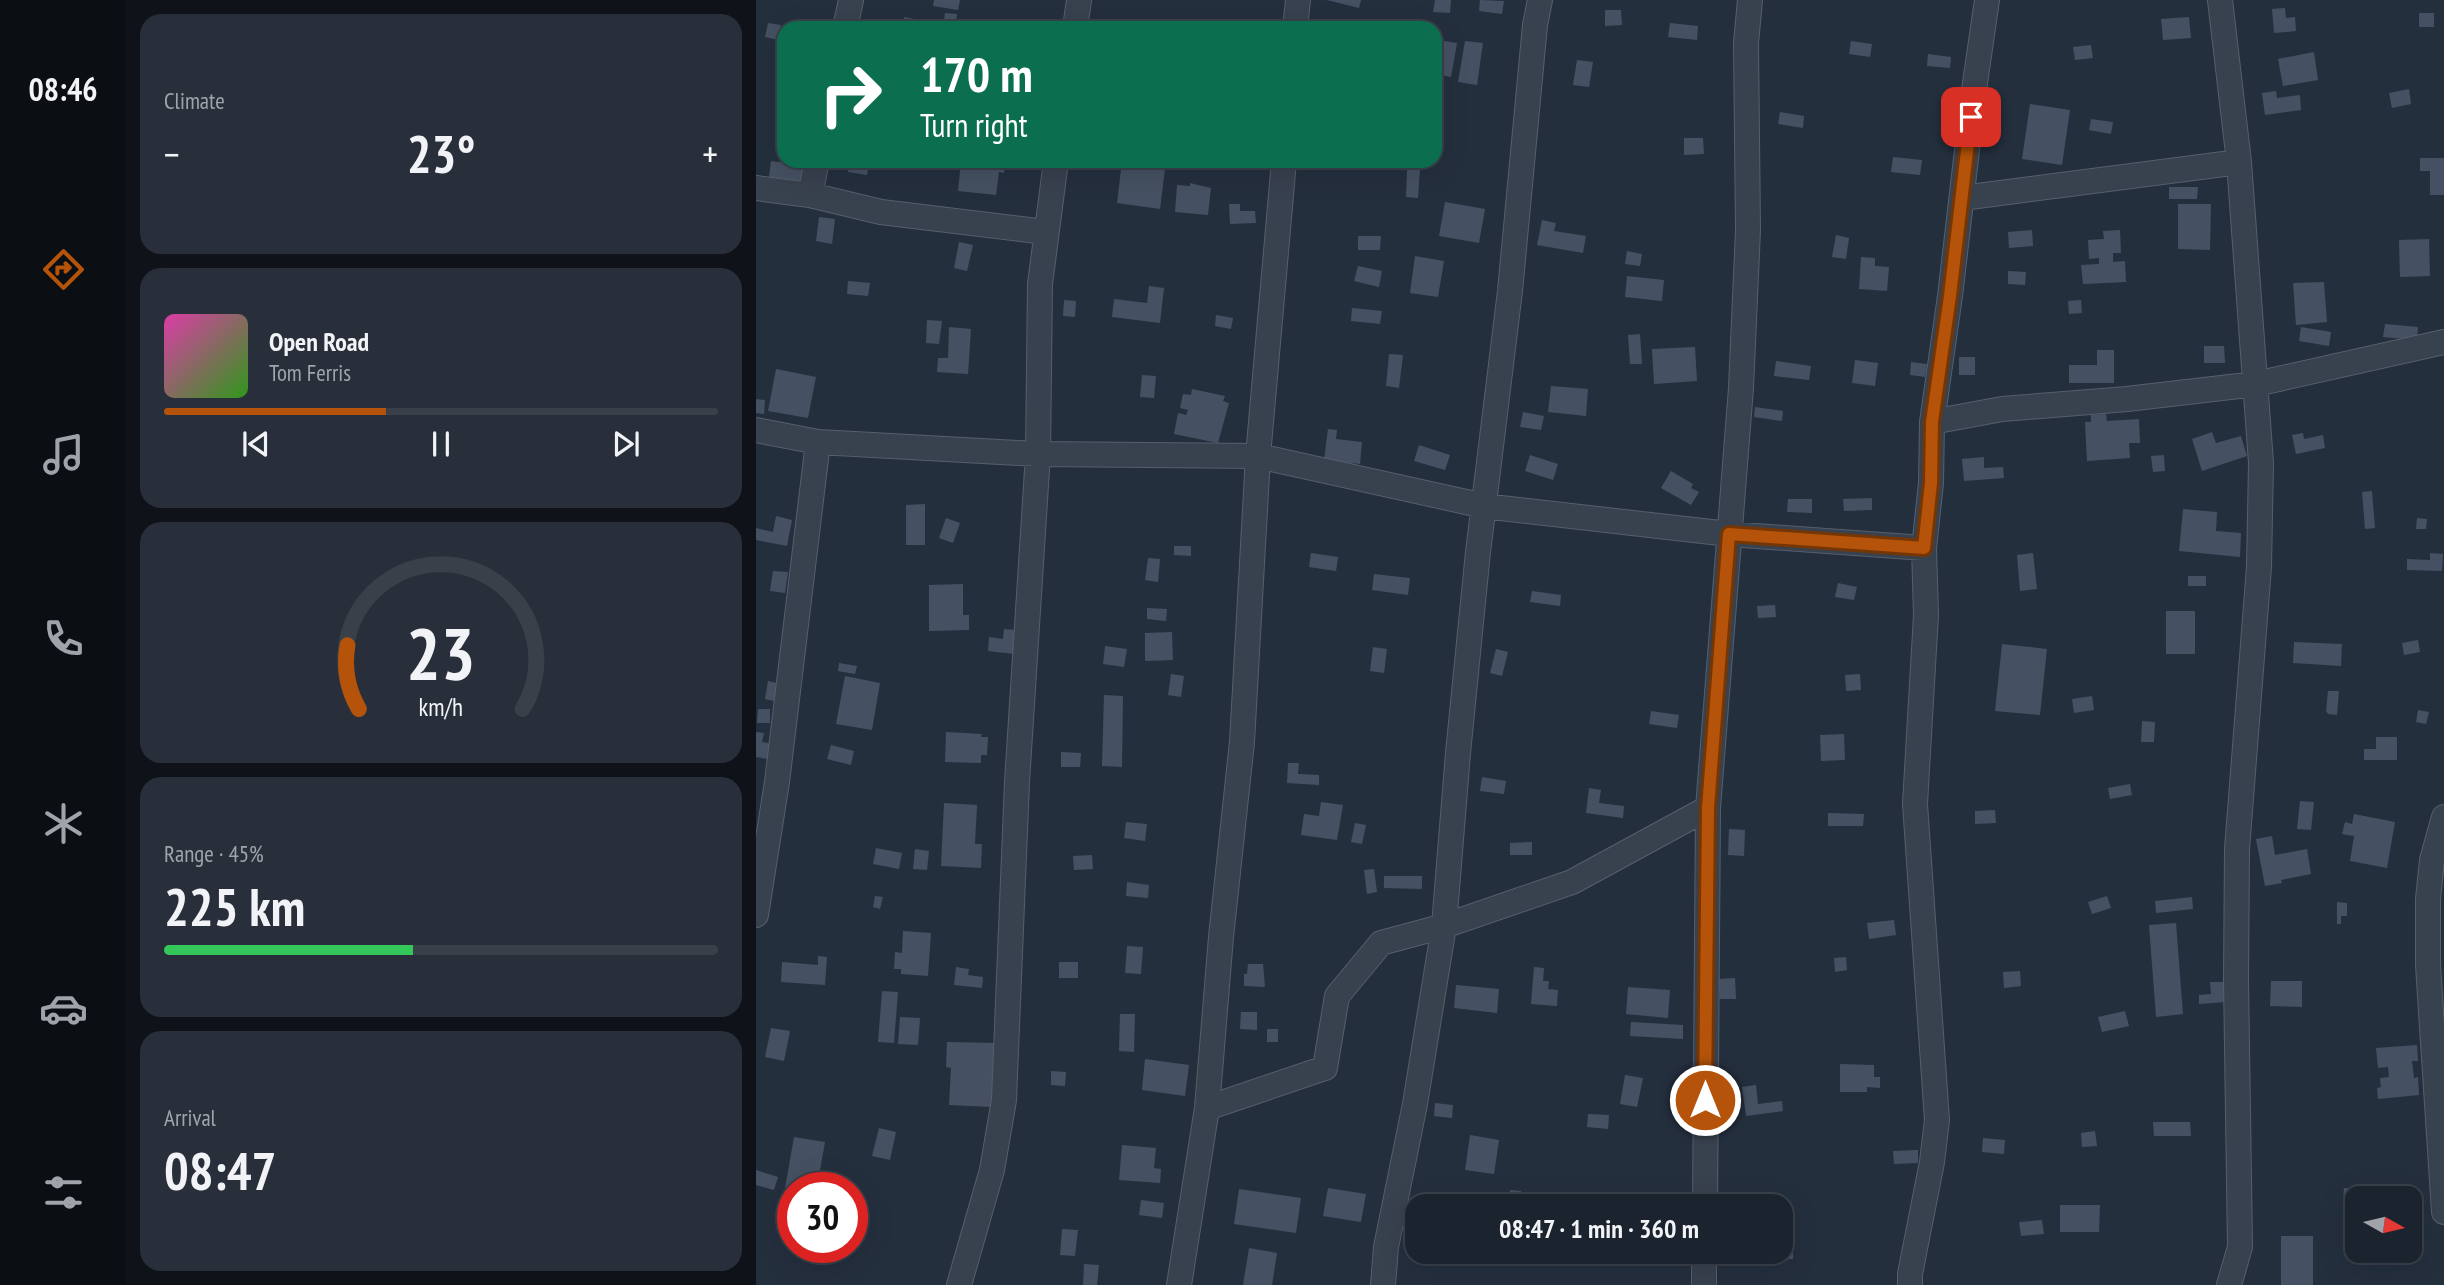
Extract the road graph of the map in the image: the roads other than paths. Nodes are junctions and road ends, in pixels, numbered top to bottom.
1 (851, 0) edge
2 (1079, 0) edge
3 (1298, 0) edge
4 (1540, 0) edge
5 (1750, 0) edge
6 (1987, 0) edge
7 (2220, 0) edge
8 (846, 21) edge
9 (1076, 21) edge
10 (1296, 21) edge
11 (2238, 162) junction
12 (816, 168) edge
13 (1055, 168) edge
14 (1283, 168) edge
15 (756, 188) edge
16 (810, 195) junction
17 (1962, 198) junction
18 (1045, 232) junction
19 (2444, 342) edge
20 (2256, 384) junction
21 (1932, 422) junction
22 (756, 430) edge
23 (818, 442) junction
24 (1038, 454) junction
25 (1258, 456) junction
26 (1484, 506) junction
27 (1729, 534) junction
28 (1924, 548) junction
29 (1708, 808) junction
30 (2444, 817) edge
31 (756, 915) edge
32 (1444, 926) junction
33 (1207, 1108) junction
34 (1704, 1194) edge
35 (2444, 1212) edge
36 (1704, 1264) edge
37 (959, 1285) edge
38 (1179, 1285) edge
39 (1383, 1285) edge
40 (1704, 1285) edge
41 (1910, 1285) edge
42 (2228, 1285) edge

1 - 8 street
2 - 9 street
3 - 10 street
4 - 26 street
5 - 27 street
6 - 17 street
7 - 11 street
11 - 17 street
11 - 20 street
12 - 16 street
13 - 18 street
14 - 25 street
15 - 16 street
16 - 18 street
17 - 21 street
18 - 24 street
19 - 20 street
20 - 21 street
20 - 42 street
21 - 28 street
22 - 23 street
23 - 24 street
23 - 31 street
24 - 25 street
24 - 37 street
25 - 26 street
25 - 33 street
26 - 27 street
26 - 32 street
27 - 28 street
27 - 29 street
28 - 41 street
29 - 32 street
29 - 34 street
30 - 35 street
32 - 33 street
32 - 39 street
33 - 38 street
36 - 40 street

